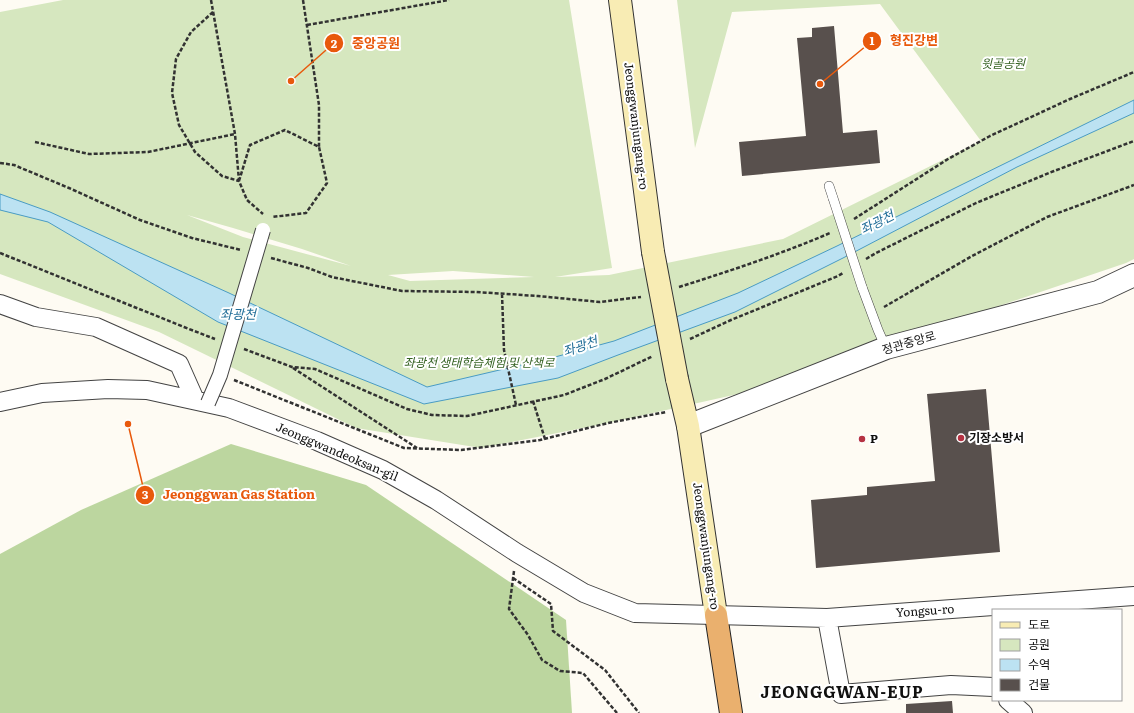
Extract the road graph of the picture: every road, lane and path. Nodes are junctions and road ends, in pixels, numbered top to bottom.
1 (211, 0) edge
2 (303, 0) edge
3 (449, 0) edge
4 (620, 0) edge
5 (213, 12) junction
6 (307, 25) junction
7 (1134, 72) edge
8 (235, 134) junction
9 (1134, 141) edge
10 (35, 142) dead end
11 (190, 143) junction
12 (319, 147) junction
13 (0, 163) edge
14 (239, 181) junction
15 (1134, 184) edge
16 (829, 186) dead end
17 (263, 214) dead end
18 (270, 217) dead end
19 (849, 222) dead end
20 (263, 230) dead end
21 (836, 231) dead end
22 (244, 251) dead end
23 (0, 253) edge
24 (266, 256) dead end
25 (864, 261) dead end
26 (844, 273) dead end
27 (1134, 275) edge
28 (676, 288) dead end
29 (502, 294) junction
30 (647, 296) dead end
31 (0, 304) edge
32 (872, 314) junction
33 (220, 340) dead end
34 (689, 340) dead end
35 (241, 348) dead end
36 (886, 348) junction
37 (654, 356) dead end
38 (292, 367) junction
39 (220, 375) junction
40 (533, 401) junction
41 (0, 402) edge
42 (202, 402) junction
43 (516, 405) junction
44 (686, 418) junction
45 (545, 439) junction
46 (417, 448) junction
47 (517, 553) junction
48 (513, 578) junction
49 (1134, 596) edge
50 (716, 615) junction
51 (827, 618) junction
52 (992, 687) edge
53 (1009, 701) edge
54 (617, 713) edge
55 (639, 713) edge
56 (731, 713) edge
57 (1023, 713) edge

1 - 5 path
2 - 6 path
3 - 6 path
4 - 44 main road, Jeonggwanjungang-ro, bridge
5 - 8 path
5 - 11 path
6 - 12 path
7 - 19 path
8 - 11 path
8 - 14 path
9 - 25 path
10 - 11 path
11 - 14 path
12 - 14 path
12 - 18 path
13 - 22 path
14 - 17 path
15 - 32 path
16 - 32 lane, bridge
20 - 39 street, bridge
21 - 28 path
23 - 33 path
24 - 29 path
26 - 34 path
27 - 36 street, 정관중앙로
29 - 30 path
29 - 43 path
31 - 42 street
32 - 36 lane
35 - 38 path
36 - 44 street, 정관중앙로
37 - 40 path
38 - 43 path
38 - 46 path
39 - 42 street, bridge
39 - 46 path
40 - 43 path
40 - 45 path
41 - 42 street, Jeonggwandeoksan-gil
42 - 47 street, Jeonggwandeoksan-gil
44 - 45 path
44 - 50 main road, Jeonggwanjungang-ro
45 - 46 path
47 - 48 path
47 - 50 street, Jeonggwandeoksan-gil
48 - 54 path
48 - 55 path
49 - 51 street, Yongsu-ro
50 - 51 street, Yongsu-ro
50 - 56 highway, Jeonggwanjungang-ro
51 - 52 street
53 - 57 street

